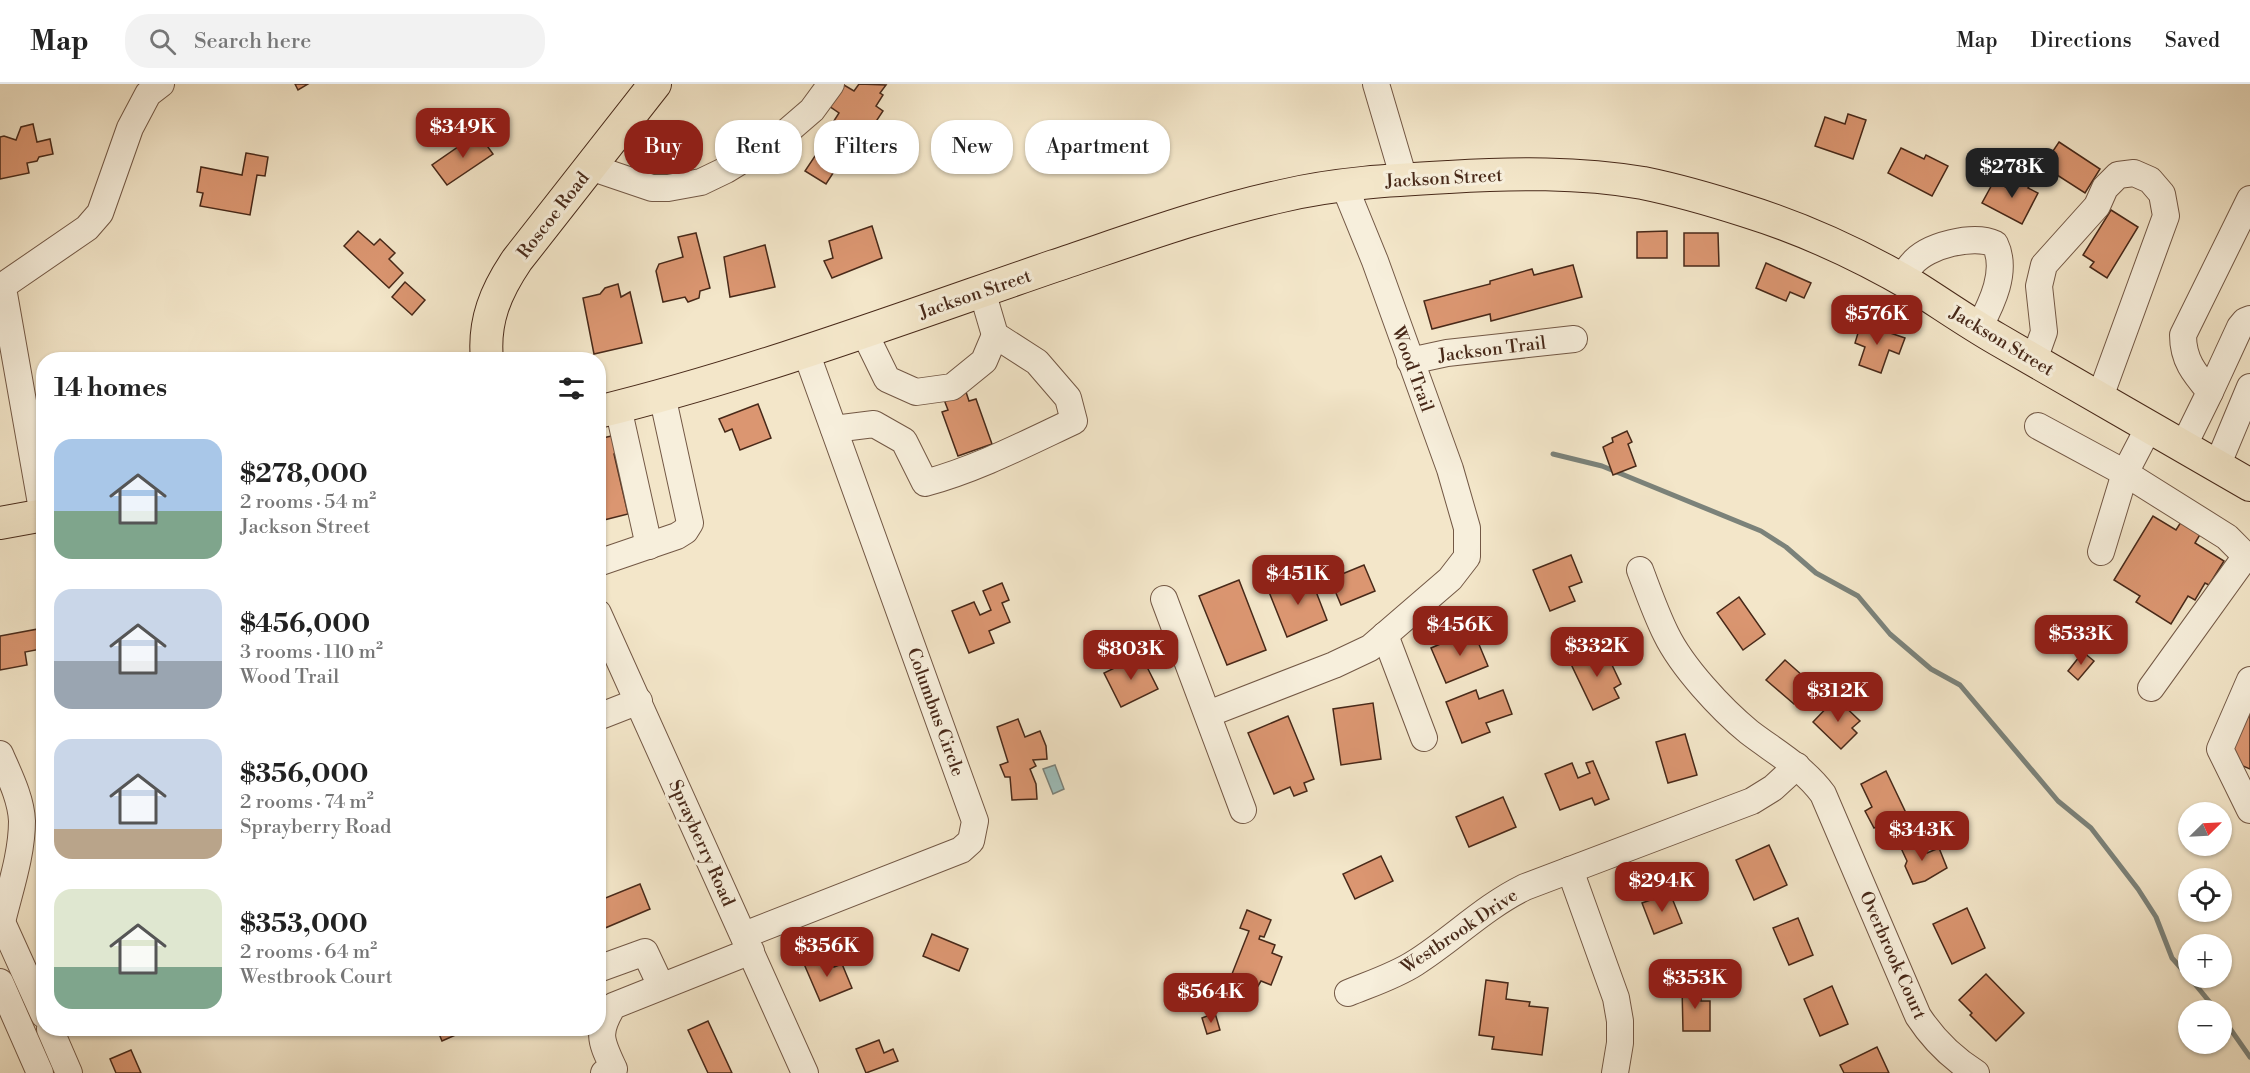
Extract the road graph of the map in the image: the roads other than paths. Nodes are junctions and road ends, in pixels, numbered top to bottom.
1 (161, 84) edge
2 (655, 84) edge
3 (831, 84) edge
4 (1376, 84) edge
5 (590, 167) junction
6 (1404, 179) junction
7 (1344, 185) junction
8 (2250, 199) edge
9 (1901, 280) junction
10 (982, 291) junction
11 (2250, 319) edge
12 (1979, 328) junction
13 (864, 332) junction
14 (995, 335) junction
15 (1574, 339) dead end
16 (487, 352) edge
17 (806, 352) junction
18 (2034, 360) junction
19 (1410, 361) junction
20 (2250, 387) edge
21 (2210, 392) junction
22 (662, 395) junction
23 (2100, 397) junction
24 (608, 410) edge
25 (2038, 426) dead end
26 (2150, 426) junction
27 (834, 429) junction
28 (2183, 447) junction
29 (2217, 466) junction
30 (2125, 473) junction
31 (36, 475) edge
32 (2250, 485) edge
33 (36, 516) edge
34 (0, 523) edge
35 (649, 546) junction
36 (2101, 552) dead end
37 (2248, 558) edge
38 (606, 560) edge
39 (1640, 570) dead end
40 (1164, 599) dead end
41 (606, 630) edge
42 (1385, 635) junction
43 (2250, 680) edge
44 (2151, 688) dead end
45 (639, 701) junction
46 (606, 714) edge
47 (1208, 714) junction
48 (1424, 738) dead end
49 (0, 754) edge
50 (1797, 766) junction
51 (1243, 810) dead end
52 (2250, 810) edge
53 (1570, 870) junction
54 (1, 922) edge
55 (748, 943) junction
56 (606, 966) edge
57 (0, 982) edge
58 (661, 986) junction
59 (1348, 993) dead end
60 (36, 998) edge
61 (606, 1018) edge
62 (53, 1036) edge
63 (602, 1036) edge
64 (40, 1073) edge
65 (69, 1073) edge
66 (604, 1073) edge
67 (805, 1073) edge
68 (1615, 1073) edge
69 (1976, 1073) edge

1 - 31 street
2 - 5 main road, Roscoe Road
3 - 5 street
4 - 6 street
5 - 16 main road, Roscoe Road
6 - 7 main road, Jackson Street
6 - 9 main road, Jackson Street
7 - 10 main road, Jackson Street
7 - 19 street, Wood Trail
8 - 21 street
9 - 12 main road, Jackson Street
9 - 12 street
10 - 13 main road, Jackson Street
10 - 14 street
11 - 21 street
12 - 18 main road, Jackson Street
13 - 14 street
13 - 17 main road, Jackson Street
14 - 27 street
15 - 19 street, Jackson Trail
17 - 22 main road, Jackson Street
17 - 27 street, Columbus Circle
18 - 23 main road, Jackson Street
18 - 23 street
19 - 42 street, Wood Trail
20 - 29 street
21 - 28 street
22 - 24 main road, Jackson Street
22 - 35 street
23 - 26 main road, Jackson Street
24 - 35 street
25 - 30 street
26 - 28 main road, Jackson Street
26 - 30 street
27 - 55 street, Columbus Circle
28 - 29 main road, Jackson Street
29 - 32 main road, Jackson Street
30 - 36 street
30 - 37 street
33 - 34 main road
35 - 38 street
37 - 44 street
39 - 50 street, Overbrook Court
40 - 47 street
41 - 45 street, Sprayberry Road
42 - 47 street
42 - 48 street
43 - 52 street
45 - 46 street
45 - 55 street, Sprayberry Road
47 - 51 street
49 - 54 street
50 - 53 street, Westbrook Drive
50 - 69 street, Overbrook Court
53 - 59 street, Westbrook Drive
53 - 68 street
54 - 60 street
55 - 58 street, Columbus Circle
55 - 67 street, Sprayberry Road
56 - 58 street
57 - 64 street
58 - 61 street, Columbus Circle
62 - 65 street
63 - 66 street, Columbus Circle

